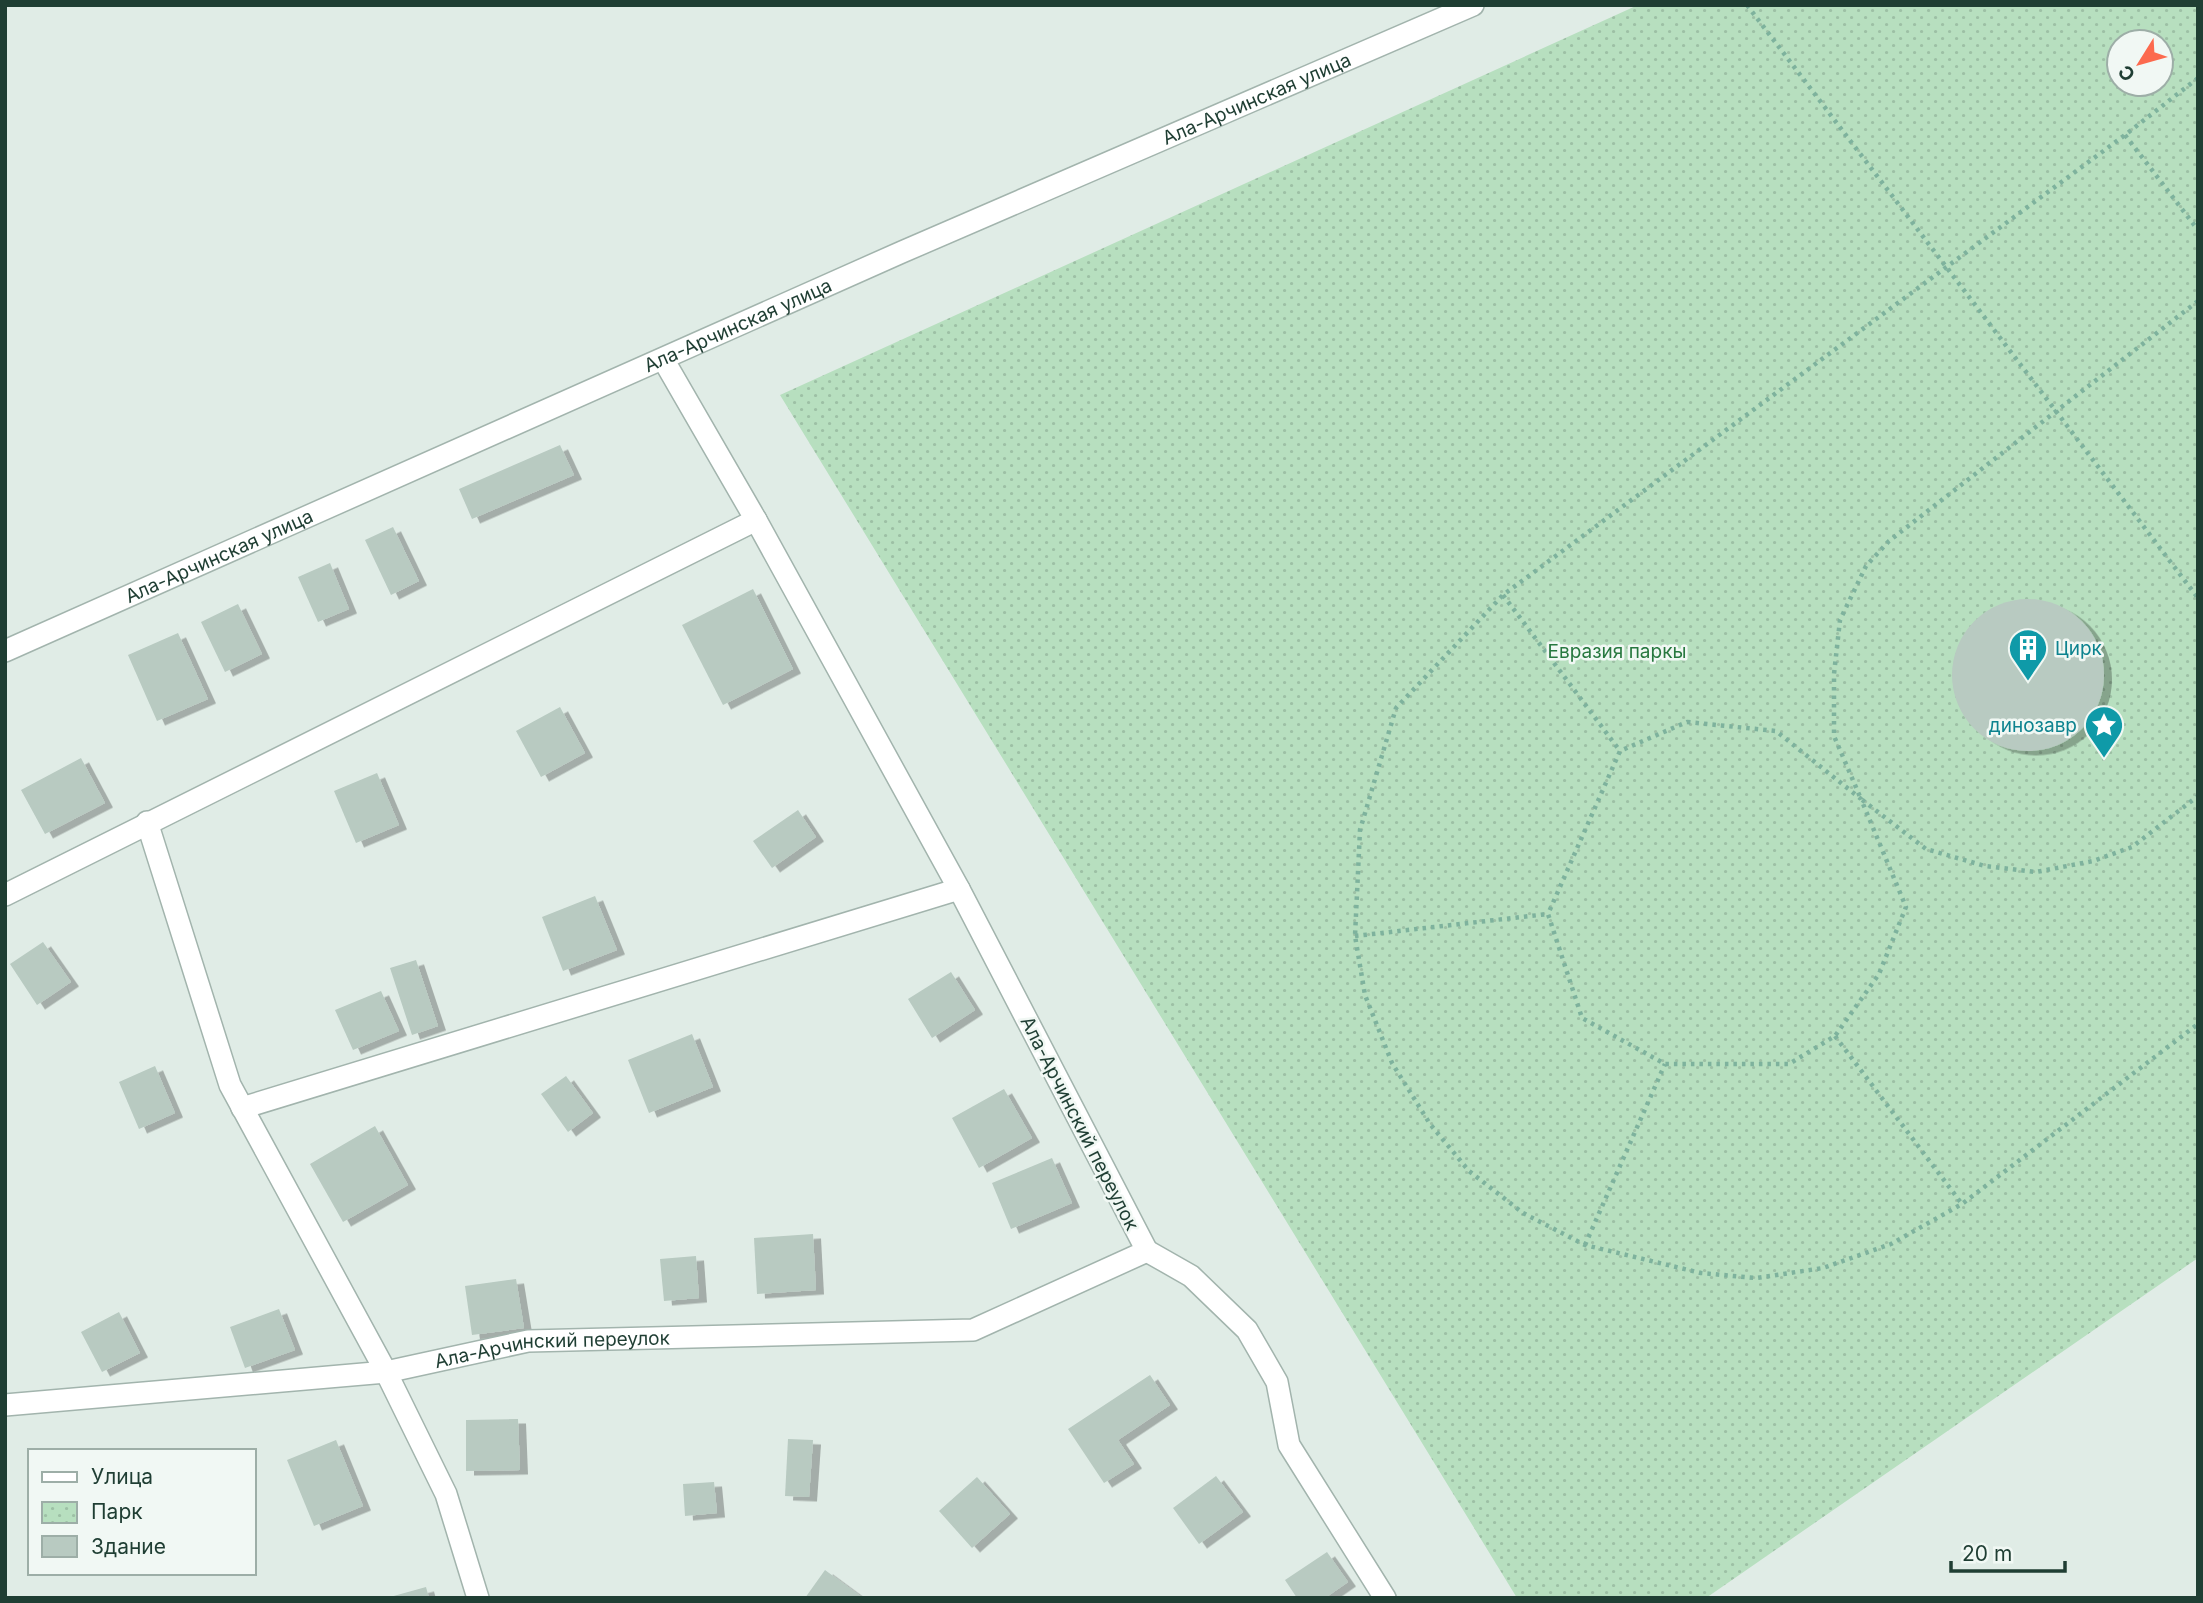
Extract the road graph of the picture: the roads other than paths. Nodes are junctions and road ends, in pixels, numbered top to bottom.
1 (1472, 5) edge
2 (663, 359) junction
3 (756, 520) junction
4 (5, 650) edge
5 (147, 822) junction
6 (959, 888) junction
7 (5, 895) edge
8 (243, 1108) junction
9 (1147, 1251) junction
10 (386, 1372) junction
11 (5, 1405) edge
12 (478, 1598) edge
13 (1385, 1598) edge

1 - 2 street, Ала-Арчинская улица
2 - 3 street, Ала-Арчинский переулок
2 - 4 street, Ала-Арчинская улица
3 - 5 street
3 - 6 street, Ала-Арчинский переулок
5 - 7 street
5 - 8 street
6 - 8 street
6 - 9 street, Ала-Арчинский переулок
8 - 10 street
9 - 10 street, Ала-Арчинский переулок
9 - 13 street
10 - 11 street, Ала-Арчинский переулок
10 - 12 street

